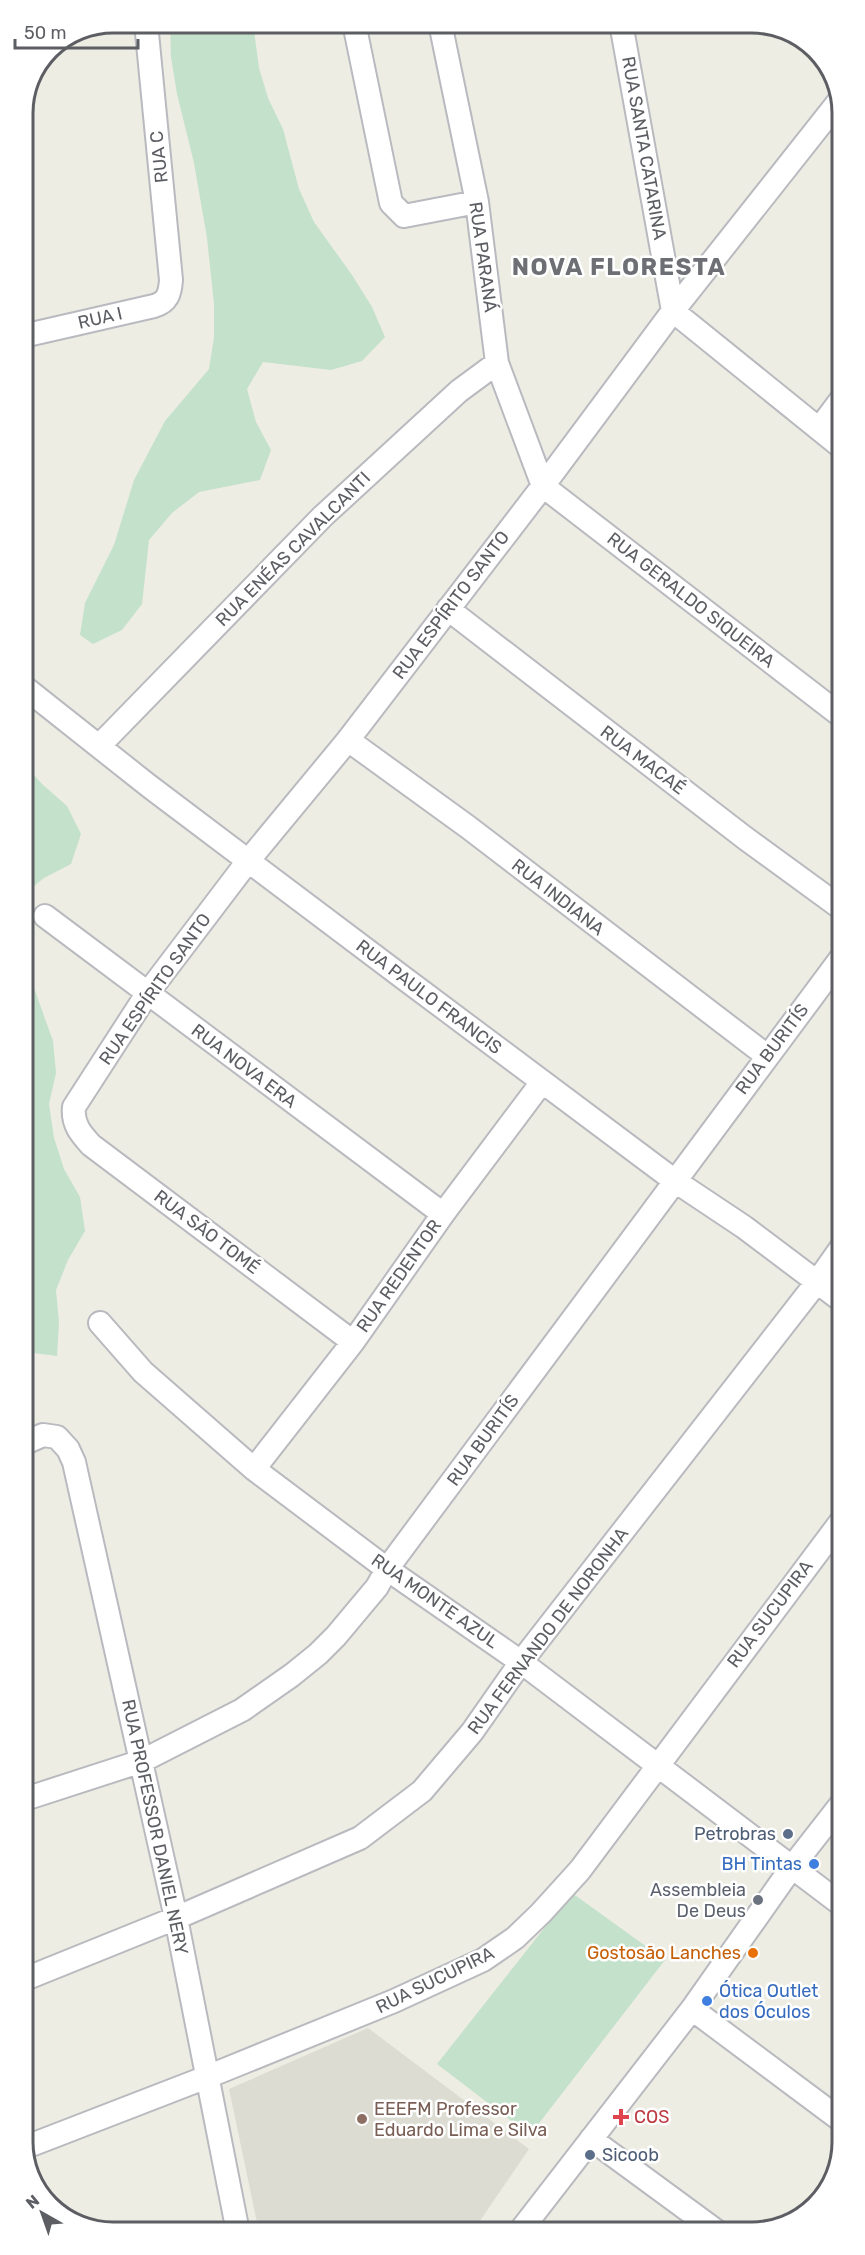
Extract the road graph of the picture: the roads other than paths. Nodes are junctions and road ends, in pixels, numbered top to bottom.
1 (147, 33) edge
2 (356, 33) edge
3 (442, 33) edge
4 (623, 33) edge
5 (832, 110) edge
6 (477, 202) junction
7 (170, 291) joint
8 (673, 311) junction
9 (33, 334) edge
10 (497, 363) junction
11 (832, 412) edge
12 (819, 429) junction
13 (832, 440) edge
14 (543, 486) junction
15 (448, 609) junction
16 (33, 694) edge
17 (832, 703) edge
18 (348, 740) junction
19 (99, 746) junction
20 (248, 861) junction
21 (832, 901) edge
22 (45, 916) dead end
23 (832, 970) edge
24 (147, 994) junction
25 (766, 1056) junction
26 (542, 1082) junction
27 (73, 1114) joint
28 (675, 1181) junction
29 (443, 1214) junction
30 (832, 1261) edge
31 (817, 1282) junction
32 (832, 1293) edge
33 (100, 1323) dead end
34 (353, 1342) junction
35 (33, 1439) edge
36 (254, 1469) junction
37 (832, 1533) edge
38 (387, 1569) junction
39 (521, 1662) junction
40 (142, 1761) junction
41 (656, 1766) junction
42 (33, 1796) edge
43 (832, 1816) edge
44 (792, 1867) junction
45 (832, 1897) edge
46 (176, 1918) junction
47 (33, 1976) edge
48 (692, 2009) junction
49 (207, 2077) junction
50 (832, 2114) edge
51 (591, 2139) junction
52 (33, 2144) edge
53 (236, 2222) edge
54 (527, 2222) edge
55 (704, 2222) edge

1 - 7 street, RUA C
2 - 6 street
3 - 6 street, RUA PARANÁ
4 - 8 street, RUA SANTA CATARINA
5 - 8 street, RUA ESPÍRITO SANTO
6 - 10 street, RUA PARANÁ
7 - 9 street, RUA I
8 - 12 street
8 - 14 street, RUA ESPÍRITO SANTO
10 - 14 street, RUA PARANÁ
10 - 19 street, RUA ENÉAS CAVALCANTI
11 - 12 street
12 - 13 street
14 - 15 street, RUA ESPÍRITO SANTO
14 - 17 street, RUA GERALDO SIQUEIRA
15 - 18 street, RUA ESPÍRITO SANTO
15 - 21 street, RUA MACAÉ
16 - 19 street, RUA PAULO FRANCIS
18 - 20 street, RUA ESPÍRITO SANTO
18 - 25 street, RUA INDIANA
19 - 20 street, RUA PAULO FRANCIS
20 - 24 street, RUA ESPÍRITO SANTO
20 - 26 street, RUA PAULO FRANCIS
22 - 24 street, RUA NOVA ERA
23 - 25 street, RUA BURITÍS
24 - 27 street, RUA ESPÍRITO SANTO
24 - 29 street, RUA NOVA ERA
25 - 28 street, RUA BURITÍS
26 - 28 street, RUA PAULO FRANCIS
26 - 29 street, RUA REDENTOR
27 - 34 street, RUA SÃO TOMÉ
28 - 31 street, RUA PAULO FRANCIS
28 - 38 street, RUA BURITÍS
29 - 34 street, RUA REDENTOR
30 - 31 street, RUA FERNANDO DE NORONHA
31 - 32 street, RUA PAULO FRANCIS
31 - 39 street, RUA FERNANDO DE NORONHA
33 - 36 street, RUA MONTE AZUL
34 - 36 street, RUA REDENTOR
35 - 40 street, RUA PROFESSOR DANIEL NERY
36 - 38 street, RUA MONTE AZUL
37 - 41 street, RUA SUCUPIRA
38 - 39 street, RUA MONTE AZUL
38 - 40 street, RUA BURITÍS
39 - 41 street, RUA MONTE AZUL
39 - 46 street, RUA FERNANDO DE NORONHA
40 - 42 street, RUA BURITÍS
40 - 46 street, RUA PROFESSOR DANIEL NERY
41 - 44 street, RUA MONTE AZUL
41 - 49 street, RUA SUCUPIRA
43 - 44 street
44 - 45 street, RUA MONTE AZUL
44 - 48 street
46 - 47 street, RUA FERNANDO DE NORONHA
46 - 49 street, RUA PROFESSOR DANIEL NERY
48 - 50 street
48 - 51 street
49 - 52 street, RUA SUCUPIRA
49 - 53 street, RUA PROFESSOR DANIEL NERY
51 - 54 street
51 - 55 street

